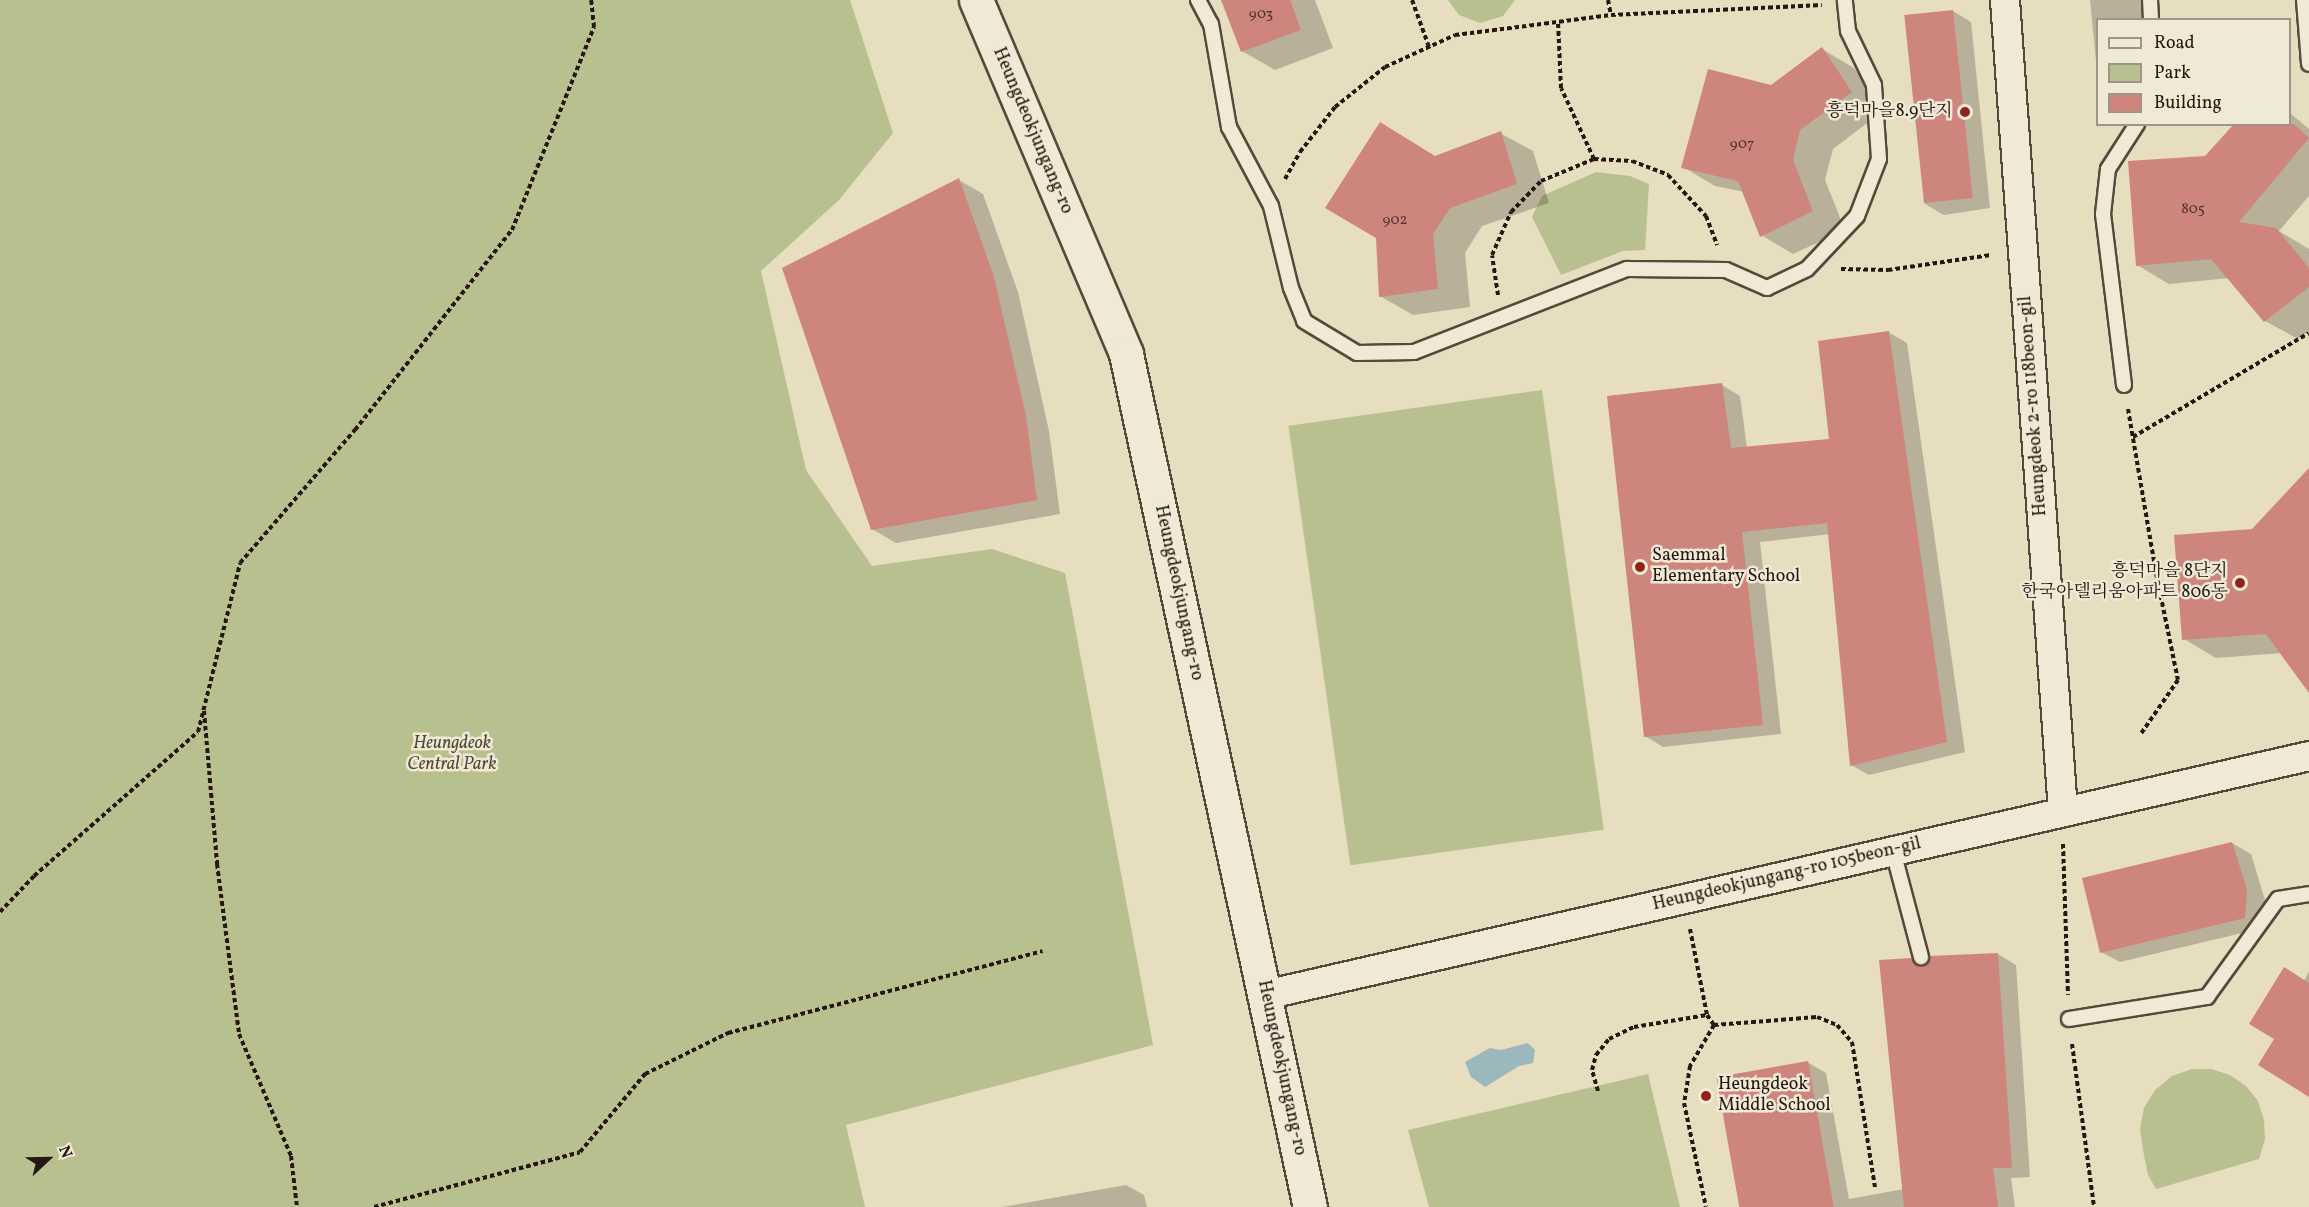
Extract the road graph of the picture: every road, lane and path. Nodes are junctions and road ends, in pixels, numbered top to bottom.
1 (591, 0) edge
2 (976, 0) edge
3 (1198, 0) edge
4 (1412, 0) edge
5 (1608, 0) edge
6 (2005, 0) edge
7 (2150, 0) edge
8 (2304, 0) edge
9 (1845, 2) edge
10 (1611, 15) junction
11 (2151, 18) edge
12 (1558, 21) junction
13 (1429, 47) junction
14 (2309, 64) edge
15 (2136, 126) edge
16 (1594, 159) junction
17 (1271, 206) junction
18 (2023, 250) junction
19 (1807, 269) junction
20 (1726, 270) junction
21 (1501, 317) junction
22 (2309, 333) edge
23 (2124, 385) joint
24 (2133, 437) junction
25 (204, 707) junction
26 (2140, 735) dead end
27 (2309, 756) edge
28 (2063, 812) junction
29 (1893, 851) junction
30 (2309, 894) edge
31 (1683, 899) junction
32 (0, 912) edge
33 (1043, 951) dead end
34 (1921, 957) dead end
35 (1265, 995) junction
36 (1707, 1015) junction
37 (2069, 1018) dead end
38 (1714, 1025) junction
39 (1598, 1091) dead end
40 (1875, 1188) dead end
41 (297, 1207) edge
42 (374, 1207) edge
43 (1310, 1207) edge
44 (1706, 1207) edge

1 - 25 path
2 - 35 street, Heungdeokjungang-ro
3 - 17 lane
4 - 13 path
5 - 10 path
6 - 18 street, Heungdeok 2-ro 118beon-gil
7 - 11 lane
8 - 14 lane
9 - 10 path
9 - 19 lane
10 - 12 path
12 - 13 path
12 - 16 path
13 - 17 path
15 - 23 lane
16 - 20 path
16 - 21 path
17 - 21 lane
18 - 19 path
18 - 28 street, Heungdeok 2-ro 118beon-gil
19 - 20 lane
20 - 21 lane
22 - 24 path
23 - 24 path
24 - 26 path
25 - 32 path
25 - 41 path
27 - 28 street, Heungdeokjungang-ro 105beon-gil
28 - 29 street, Heungdeokjungang-ro 105beon-gil
29 - 31 street, Heungdeokjungang-ro 105beon-gil
29 - 34 lane
30 - 37 lane
31 - 35 street, Heungdeokjungang-ro 105beon-gil
31 - 36 path
33 - 42 path
35 - 43 street, Heungdeokjungang-ro
36 - 38 path
36 - 39 path
38 - 40 path
38 - 44 path

